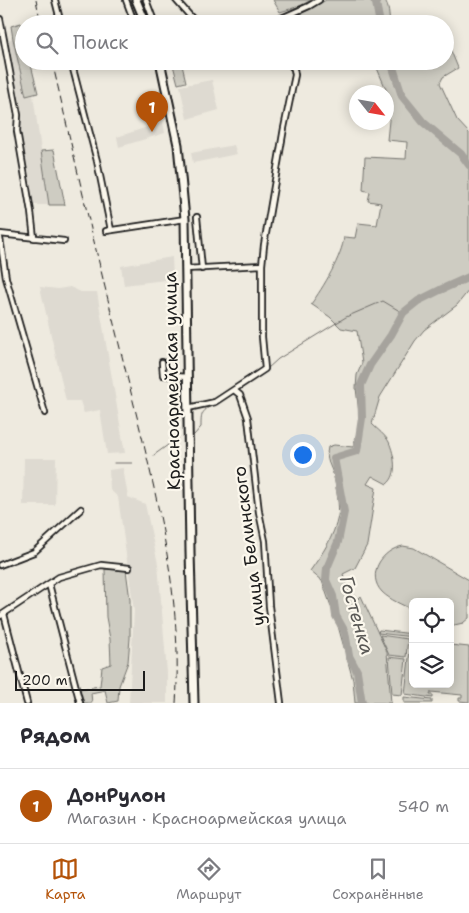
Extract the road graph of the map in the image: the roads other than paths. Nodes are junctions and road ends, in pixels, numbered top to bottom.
1 (55, 0) edge
2 (126, 0) edge
3 (136, 0) edge
4 (146, 0) edge
5 (176, 0) edge
6 (319, 0) edge
7 (59, 15) edge
8 (132, 15) edge
9 (142, 15) edge
10 (152, 15) edge
11 (188, 15) edge
12 (288, 15) edge
13 (0, 19) edge
14 (73, 70) edge
15 (162, 70) edge
16 (294, 70) edge
17 (197, 217) dead end
18 (185, 219) junction
19 (0, 236) edge
20 (34, 238) junction
21 (64, 241) dead end
22 (262, 265) junction
23 (185, 269) junction
24 (202, 269) junction
25 (162, 362) dead end
26 (187, 377) junction
27 (234, 390) junction
28 (188, 408) junction
29 (44, 413) dead end
30 (81, 509) dead end
31 (0, 565) edge
32 (129, 568) dead end
33 (49, 584) junction
34 (2, 615) edge
35 (27, 703) edge
36 (80, 703) edge
37 (194, 703) edge
38 (281, 703) edge

1 - 7 street
2 - 8 street
3 - 9 main road
4 - 10 street
5 - 11 street
6 - 12 street
13 - 20 street
14 - 18 street
15 - 18 main road, Красноармейская улица
16 - 22 street
17 - 24 street
18 - 23 main road, Красноармейская улица
19 - 20 street
19 - 29 street
20 - 21 street
22 - 24 street
22 - 27 street
23 - 24 street
23 - 26 main road, Красноармейская улица
25 - 26 street
26 - 28 main road, Красноармейская улица
27 - 28 street
27 - 38 street, улица Белинского
28 - 37 main road, Красноармейская улица
30 - 31 street
32 - 33 street
33 - 34 street
33 - 36 street
34 - 35 street

